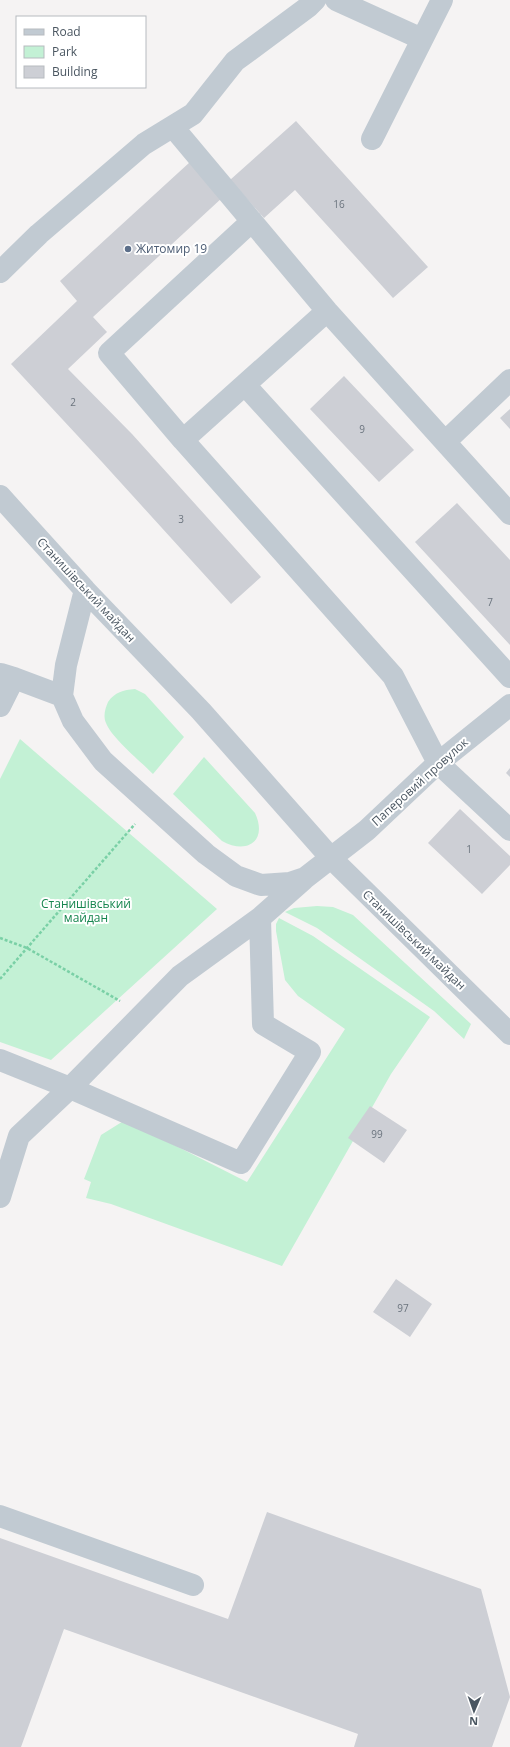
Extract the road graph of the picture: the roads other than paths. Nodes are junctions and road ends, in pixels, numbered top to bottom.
1 (315, 0) edge
2 (336, 0) edge
3 (442, 0) edge
4 (422, 39) junction
5 (173, 126) junction
6 (372, 139) dead end
7 (252, 221) junction
8 (0, 272) edge
9 (327, 311) junction
10 (510, 380) edge
11 (245, 385) junction
12 (183, 440) junction
13 (445, 442) junction
14 (0, 496) edge
15 (510, 514) edge
16 (85, 590) junction
17 (7, 676) edge
18 (510, 677) edge
19 (62, 696) junction
20 (510, 705) edge
21 (0, 706) edge
22 (438, 763) junction
23 (510, 830) edge
24 (331, 858) junction
25 (305, 878) junction
26 (260, 918) junction
27 (510, 1034) edge
28 (0, 1060) edge
29 (70, 1088) junction
30 (0, 1197) edge
31 (0, 1516) edge
32 (193, 1585) dead end

1 - 5 street
2 - 4 street
3 - 4 street
4 - 6 street
5 - 7 street
5 - 8 street
7 - 9 street
7 - 12 street
9 - 11 street
9 - 13 street
10 - 13 street
11 - 12 street
11 - 18 street
12 - 22 street
13 - 15 street
14 - 16 street, Станишівський майдан
16 - 19 street
16 - 24 street, Станишівський майдан
17 - 19 street
17 - 21 street
19 - 25 street
20 - 22 street, Паперовий провулок
22 - 23 street
22 - 24 street, Паперовий провулок
24 - 25 street, Паперовий провулок
24 - 27 street, Станишівський майдан
25 - 26 street, Паперовий провулок
26 - 29 street, Паперовий провулок
26 - 29 street
28 - 29 street
29 - 30 street, Паперовий провулок
31 - 32 street

